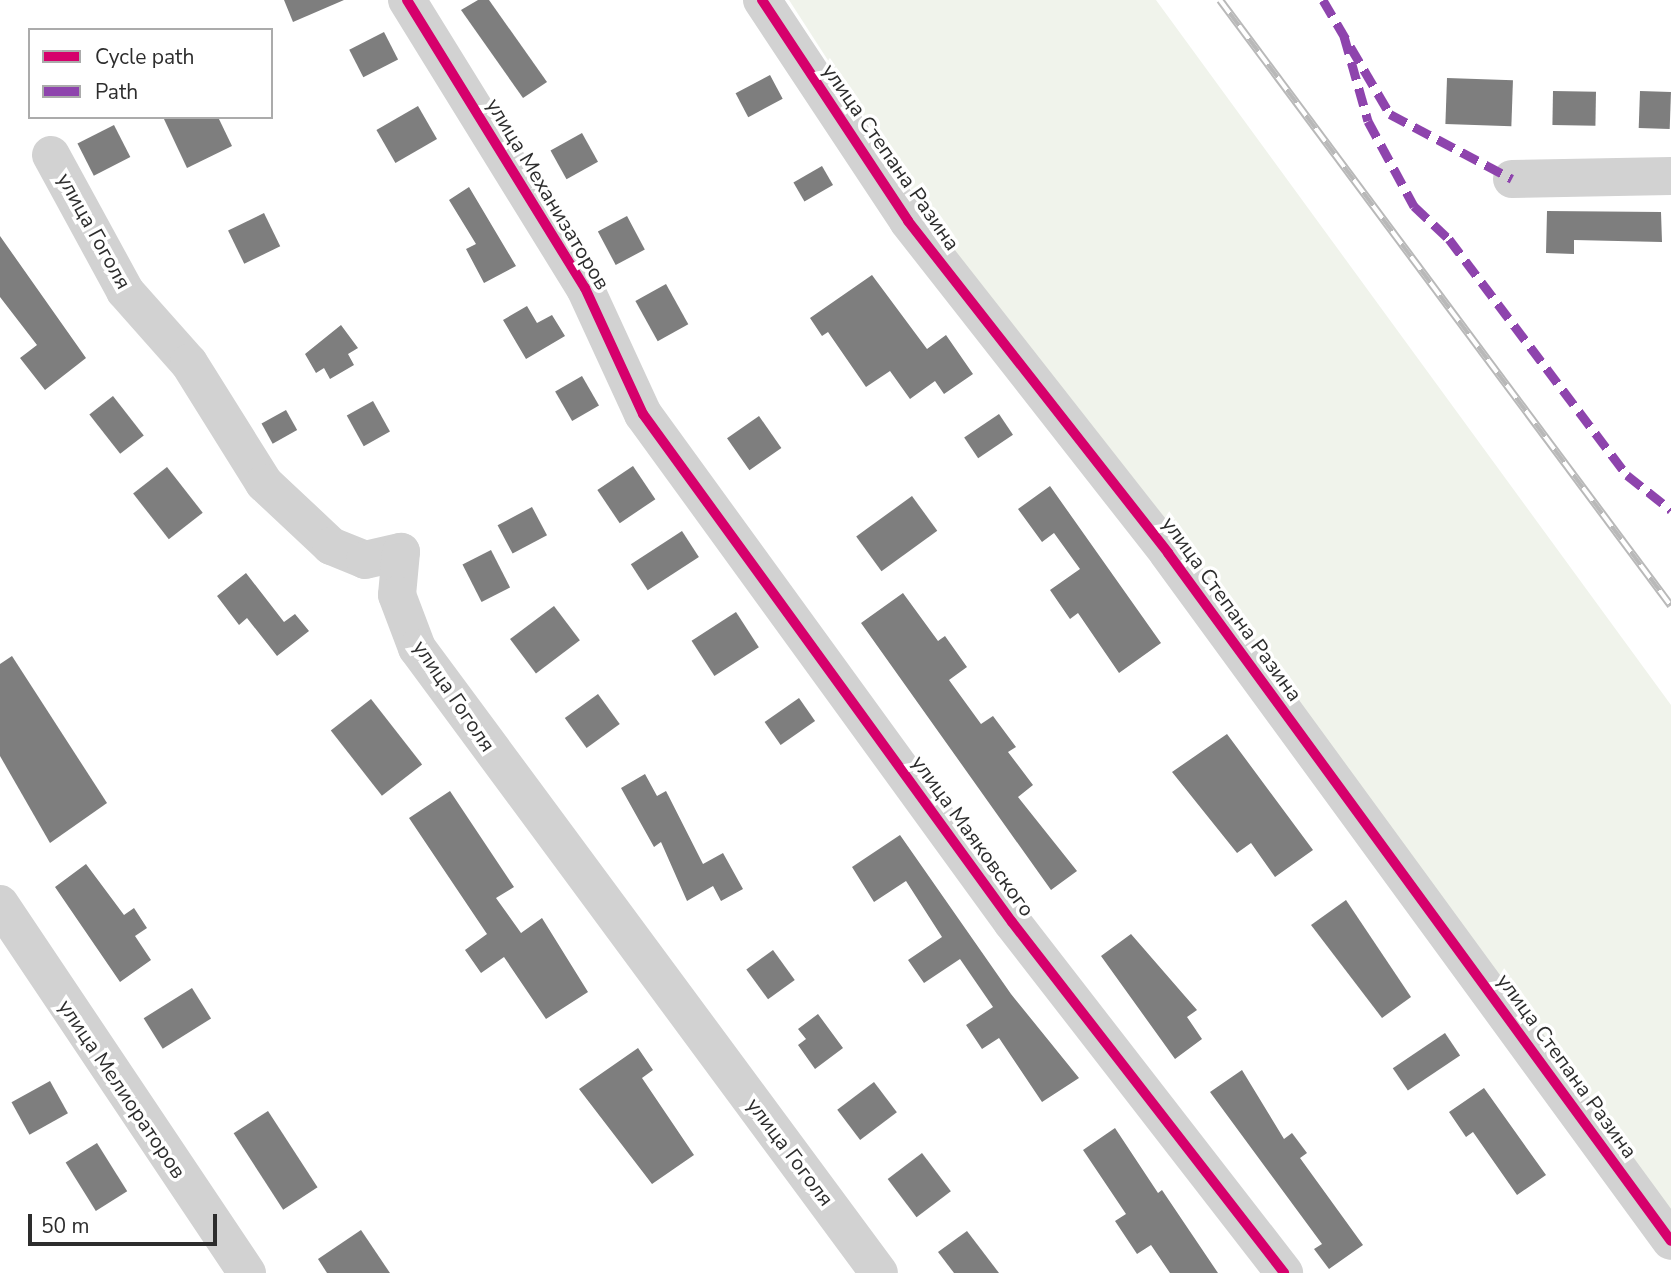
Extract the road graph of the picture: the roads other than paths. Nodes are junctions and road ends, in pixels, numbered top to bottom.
1 (407, 0) edge
2 (762, 0) edge
3 (51, 155) dead end
4 (1671, 176) edge
5 (1512, 179) dead end
6 (643, 414) joint
7 (0, 904) edge
8 (1671, 1241) edge
9 (247, 1273) edge
10 (879, 1273) edge
11 (1284, 1273) edge

1 - 6 street, улица Механизаторов
2 - 8 street, улица Степана Разина
3 - 10 street, улица Гоголя
4 - 5 street
6 - 11 street, улица Маяковского
7 - 9 street, улица Мелиораторов

